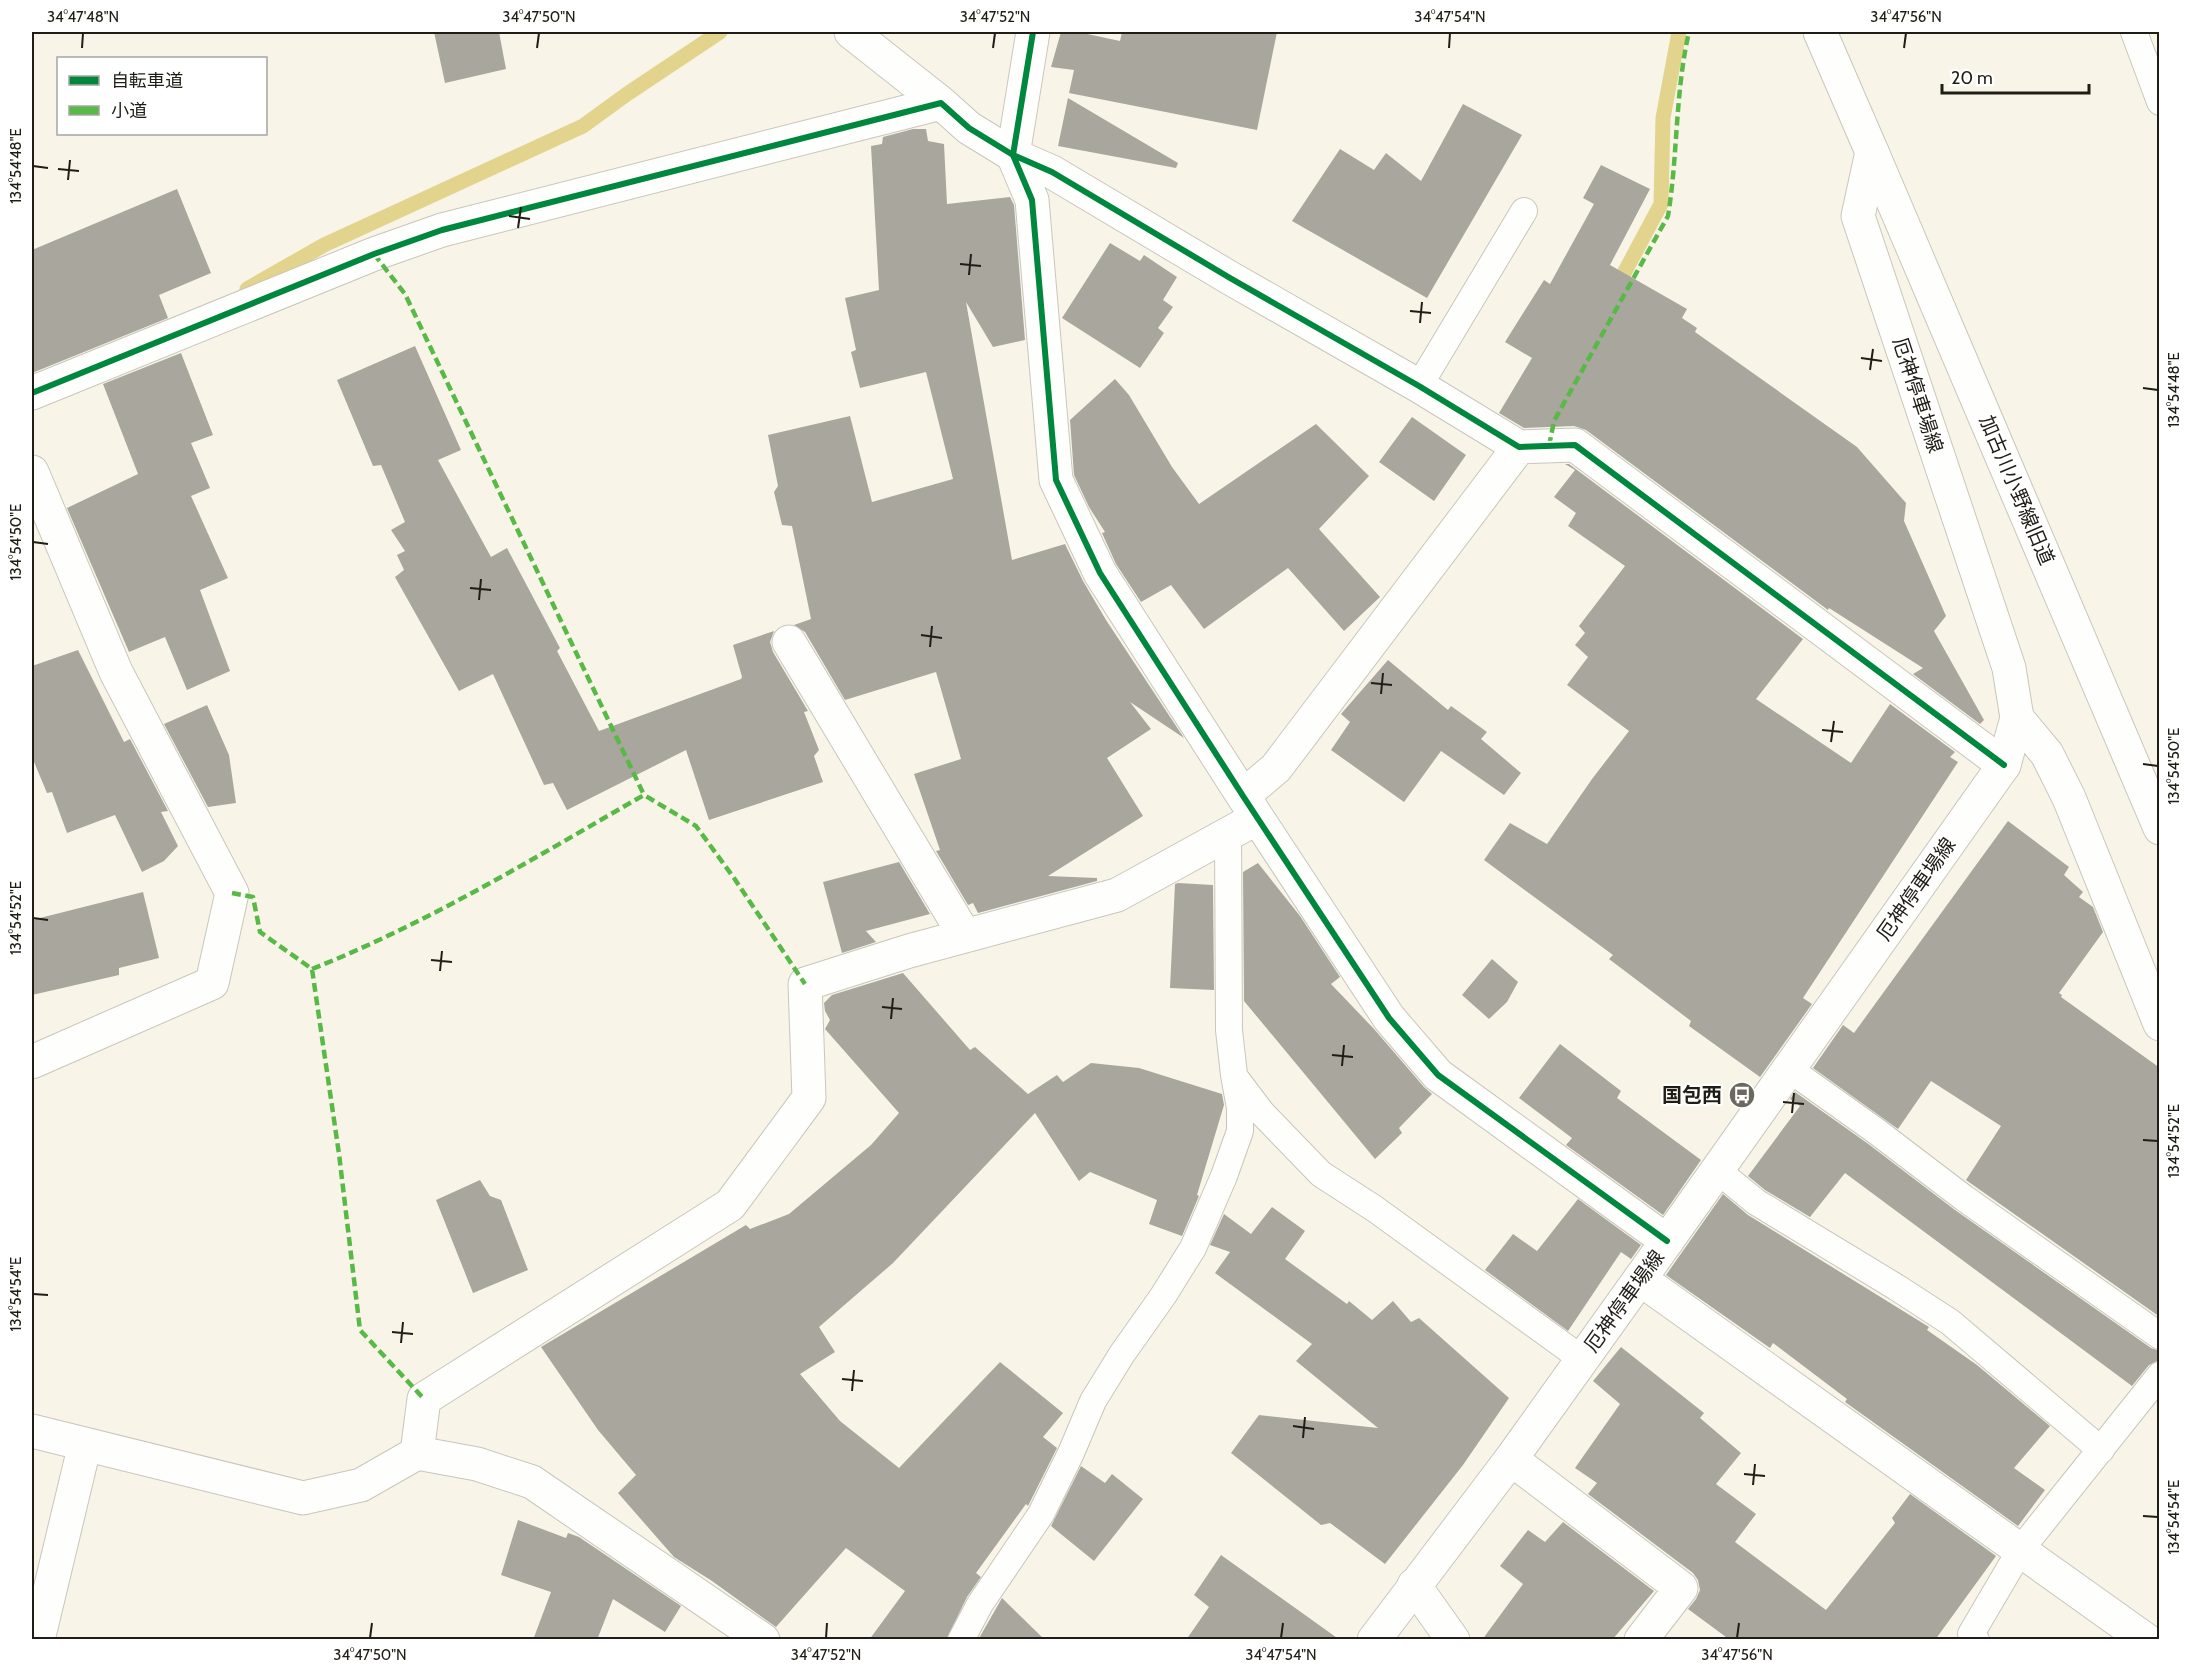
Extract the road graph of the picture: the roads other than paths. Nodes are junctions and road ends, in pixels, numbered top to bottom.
1 (852, 32) edge
2 (1033, 32) edge
3 (1820, 32) edge
4 (2134, 32) edge
5 (2160, 102) edge
6 (941, 103) junction
7 (1872, 152) junction
8 (1013, 155) junction
9 (1524, 211) dead end
10 (1419, 386) junction
11 (32, 393) edge
12 (1519, 447) junction
13 (32, 472) edge
14 (789, 642) dead end
15 (2017, 718) junction
16 (2004, 765) junction
17 (1250, 807) junction
18 (2160, 828) edge
19 (1228, 834) junction
20 (965, 936) junction
21 (2160, 1023) edge
22 (32, 1062) edge
23 (1789, 1069) junction
24 (1234, 1075) junction
25 (1717, 1170) junction
26 (1667, 1241) junction
27 (1640, 1279) junction
28 (2160, 1336) edge
29 (1582, 1359) junction
30 (2160, 1375) edge
31 (32, 1431) edge
32 (85, 1444) junction
33 (2101, 1450) junction
34 (417, 1453) junction
35 (1511, 1459) junction
36 (2020, 1549) junction
37 (1414, 1585) junction
38 (38, 1640) edge
39 (763, 1640) edge
40 (961, 1640) edge
41 (1374, 1640) edge
42 (1453, 1640) edge
43 (1641, 1640) edge
44 (1976, 1640) edge
45 (2146, 1640) edge

1 - 6 street
2 - 8 street
3 - 7 street
4 - 5 lane
6 - 8 street
6 - 11 street
7 - 15 street, 厄神停車場線
7 - 18 street, 加古川小野線旧道
8 - 10 street
8 - 17 street
9 - 10 lane
10 - 12 street
12 - 16 street
12 - 17 street
13 - 22 street
14 - 20 street
15 - 16 street, 厄神停車場線
15 - 21 street
16 - 23 street, 厄神停車場線
17 - 19 street
17 - 26 street
19 - 20 street
19 - 24 lane
20 - 34 street
23 - 25 street, 厄神停車場線
23 - 28 lane
24 - 29 lane
24 - 40 lane
25 - 26 street, 厄神停車場線
25 - 33 lane
26 - 27 street, 厄神停車場線
27 - 29 street, 厄神停車場線
27 - 36 street
29 - 35 street, 厄神停車場線
30 - 33 lane
31 - 32 street
32 - 34 street
32 - 38 street
33 - 36 lane
34 - 39 street
35 - 37 street, 厄神停車場線
35 - 43 street
36 - 44 lane
36 - 45 street
37 - 41 street, 厄神停車場線
37 - 42 street

